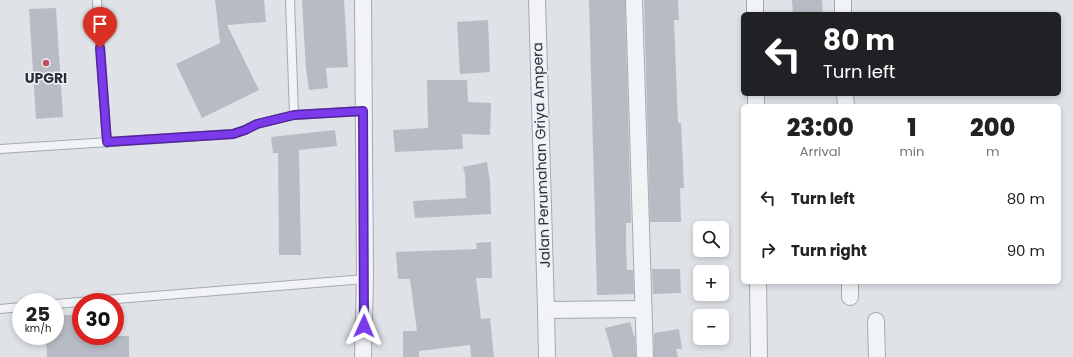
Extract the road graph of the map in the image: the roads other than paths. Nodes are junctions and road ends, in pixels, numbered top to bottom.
1 (97, 0) edge
2 (290, 0) edge
3 (363, 0) edge
4 (537, 0) edge
5 (634, 0) edge
6 (755, 0) edge
7 (843, 0) edge
8 (755, 12) edge
9 (843, 12) edge
10 (363, 111) junction
11 (294, 115) junction
12 (107, 142) junction
13 (0, 149) edge
14 (364, 279) junction
15 (758, 284) edge
16 (64, 303) edge
17 (12, 308) edge
18 (0, 309) edge
19 (643, 309) junction
20 (546, 310) junction
21 (876, 320) dead end
22 (363, 357) edge
23 (547, 357) edge
24 (645, 357) edge
25 (760, 357) edge
26 (877, 357) edge

1 - 12 lane
2 - 11 lane
3 - 10 street
4 - 20 street, Jalan Perumahan Griya Ampera
5 - 19 street
6 - 8 street
7 - 9 street
10 - 11 lane
10 - 14 street
11 - 12 lane
12 - 13 lane
14 - 16 lane
14 - 22 street
15 - 25 street
17 - 18 lane
19 - 20 street
19 - 24 street
20 - 23 street, Jalan Perumahan Griya Ampera
21 - 26 street

